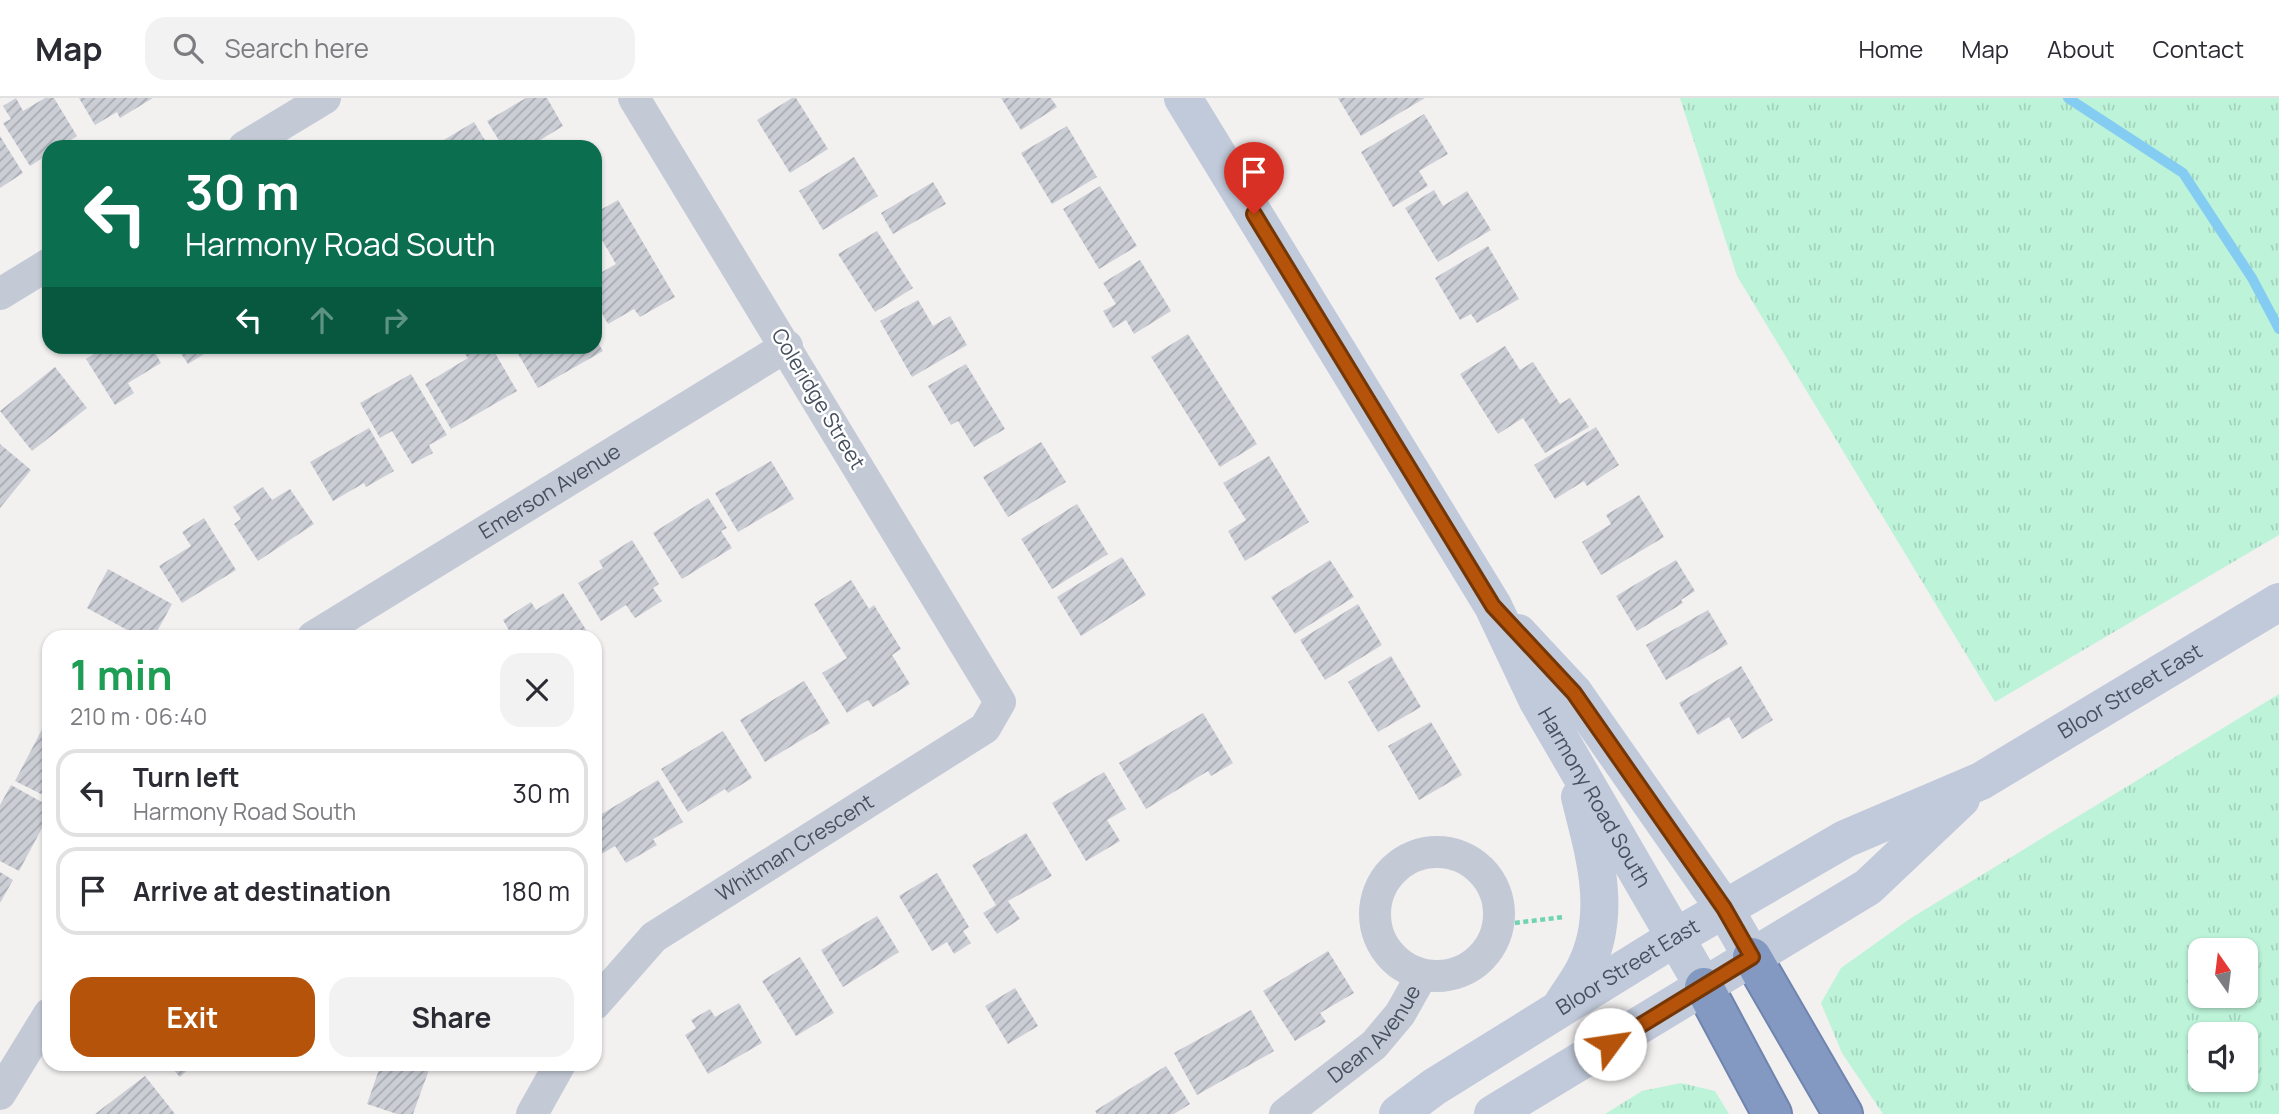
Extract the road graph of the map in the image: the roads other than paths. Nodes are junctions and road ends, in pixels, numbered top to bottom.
1 (325, 98) edge
2 (634, 98) edge
3 (1183, 98) edge
4 (256, 140) edge
5 (42, 268) edge
6 (0, 294) edge
7 (787, 346) junction
8 (2279, 602) edge
9 (1493, 606) junction
10 (324, 630) edge
11 (1000, 702) joint
12 (1571, 761) junction
13 (1981, 781) junction
14 (1724, 908) junction
15 (1676, 937) junction
16 (1752, 957) junction
17 (1422, 975) junction
18 (1704, 987) junction
19 (602, 996) edge
20 (1557, 1012) junction
21 (42, 1025) edge
22 (557, 1071) edge
23 (0, 1094) edge
24 (532, 1114) edge
25 (1285, 1114) edge
26 (1398, 1114) edge
27 (1493, 1114) edge
28 (1772, 1114) edge
29 (1843, 1114) edge

1 - 4 street
2 - 7 street, Coleridge Street
3 - 9 main road, Harmony Road South
5 - 6 street
7 - 10 street, Emerson Avenue
7 - 11 street, Coleridge Street
8 - 13 main road, Bloor Street East
9 - 12 main road, Harmony Road South
9 - 14 main road, Harmony Road South
11 - 19 street, Whitman Crescent
12 - 15 main road, Harmony Road South
12 - 20 main road
13 - 14 main road, Bloor Street East
13 - 16 main road, Bloor Street East
14 - 15 main road, Bloor Street East
14 - 16 main road, Harmony Road South
15 - 18 main road, Harmony Road South
15 - 20 main road, Bloor Street East
16 - 18 main road, Bloor Street East
16 - 29 highway
17 - 17 street, Dean Avenue
17 - 25 street, Dean Avenue
18 - 27 main road, Bloor Street East
18 - 28 highway
20 - 26 main road, Bloor Street East
21 - 23 street
22 - 24 street

